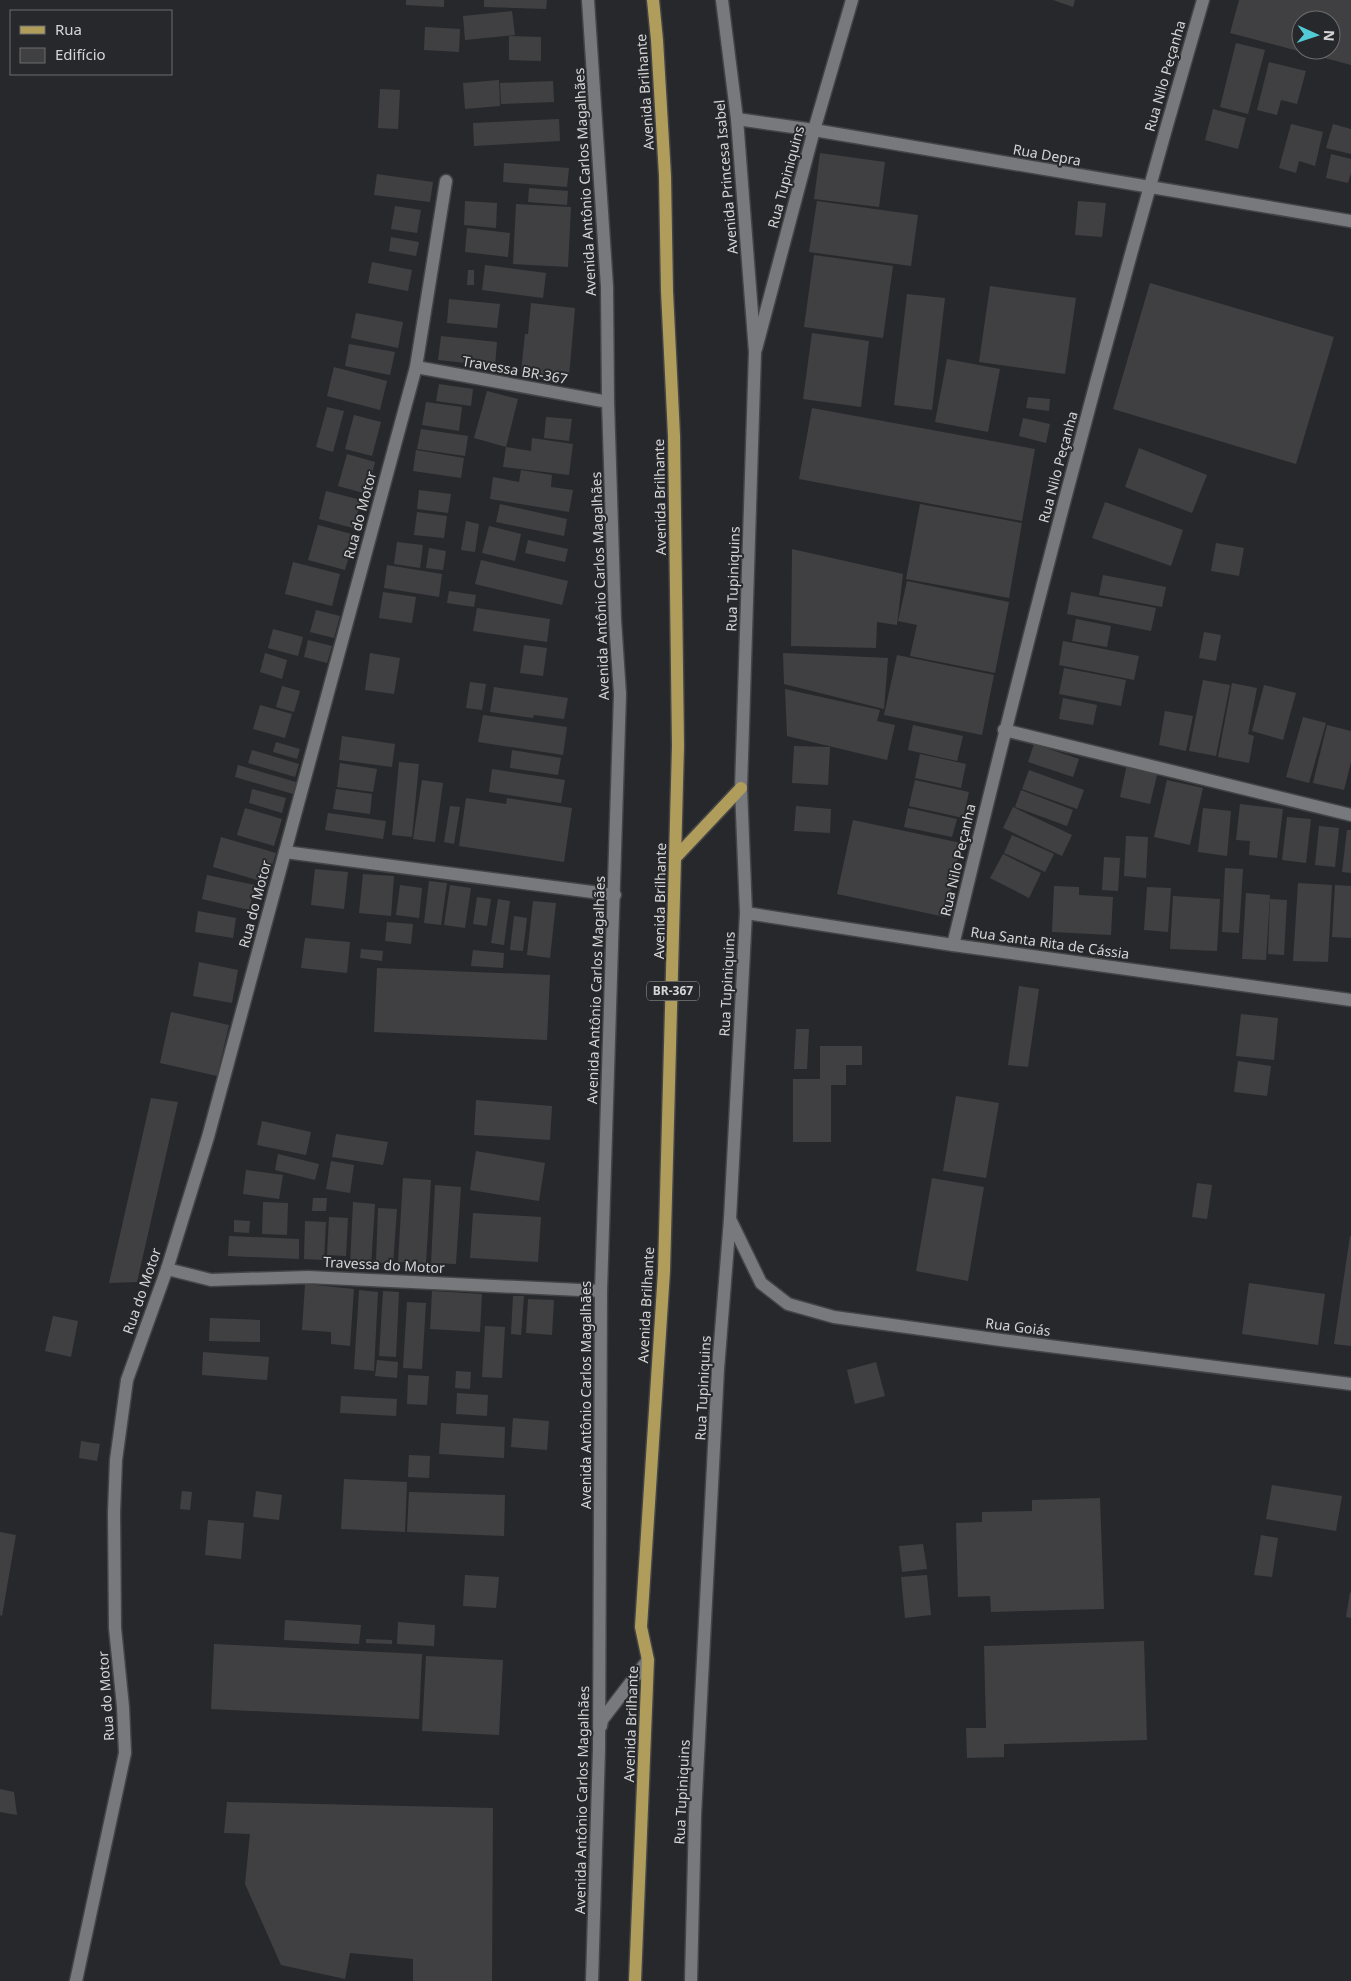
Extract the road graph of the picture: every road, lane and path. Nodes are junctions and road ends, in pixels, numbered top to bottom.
1 (588, 0) edge
2 (653, 0) edge
3 (722, 0) edge
4 (852, 0) edge
5 (1203, 0) edge
6 (737, 118) junction
7 (814, 130) junction
8 (446, 181) dead end
9 (1148, 187) junction
10 (1351, 221) edge
11 (755, 352) junction
12 (416, 367) junction
13 (608, 402) junction
14 (1004, 730) junction
15 (741, 788) junction
16 (1351, 815) edge
17 (285, 852) junction
18 (676, 857) junction
19 (615, 895) junction
20 (746, 913) junction
21 (953, 945) junction
22 (1351, 1000) edge
23 (730, 1219) junction
24 (167, 1269) junction
25 (601, 1291) junction
26 (1351, 1384) edge
27 (648, 1660) junction
28 (599, 1749) junction
29 (76, 1981) edge
30 (592, 1981) edge
31 (635, 1981) edge
32 (691, 1981) edge

1 - 13 street, Avenida Antônio Carlos Magalhães
2 - 18 main road, Avenida Brilhante / BR-367
3 - 6 street, Avenida Princesa Isabel
4 - 7 street, Rua Tupiniquins
5 - 9 street, Rua Nilo Peçanha
6 - 7 street, Rua Depra
6 - 11 street, Avenida Princesa Isabel
7 - 9 street, Rua Depra
7 - 11 street, Rua Tupiniquins
8 - 12 street, Rua do Motor
9 - 10 street, Rua Depra
9 - 14 street, Rua Nilo Peçanha
11 - 15 street, Rua Tupiniquins
12 - 13 street, Travessa BR-367
12 - 17 street, Rua do Motor
13 - 19 street, Avenida Antônio Carlos Magalhães
14 - 16 street
14 - 21 street, Rua Nilo Peçanha
15 - 18 main road
15 - 20 street, Rua Tupiniquins
17 - 19 street, Rua do Motor
17 - 24 street, Rua do Motor
18 - 27 main road, Avenida Brilhante / BR-367
19 - 25 street, Avenida Antônio Carlos Magalhães
20 - 21 street, Rua Santa Rita de Cássia
20 - 23 street, Rua Tupiniquins
21 - 22 street, Rua Santa Rita de Cássia
23 - 26 street, Rua Goiás
23 - 32 street, Rua Tupiniquins
24 - 25 street, Travessa do Motor
24 - 29 street, Rua do Motor
25 - 28 street, Avenida Antônio Carlos Magalhães
27 - 28 street
27 - 31 main road, Avenida Brilhante / BR-367
28 - 30 street, Avenida Antônio Carlos Magalhães

